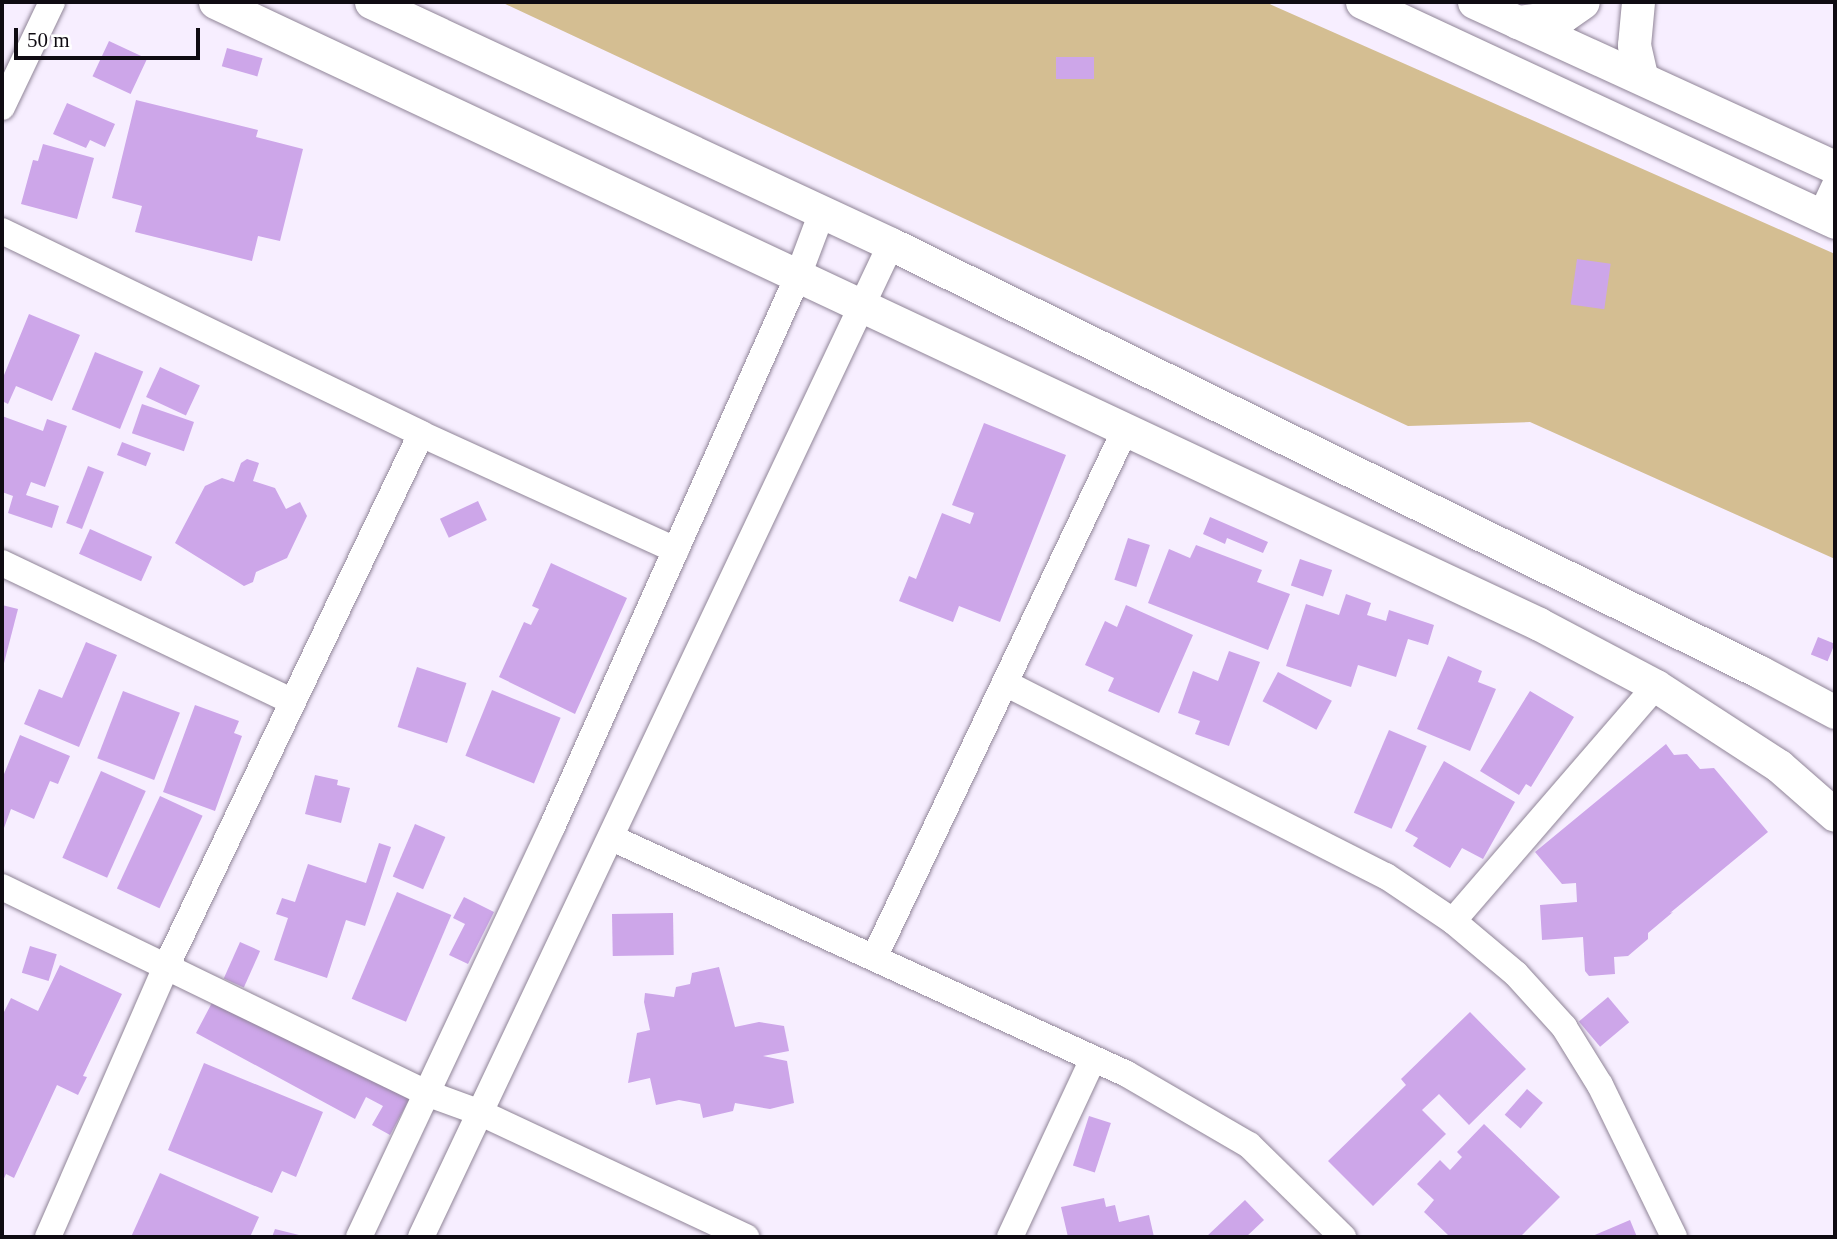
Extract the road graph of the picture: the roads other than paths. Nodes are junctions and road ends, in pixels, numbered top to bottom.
1 (52, 2) edge
2 (215, 2) edge
3 (371, 2) edge
4 (1362, 2) edge
5 (1474, 2) edge
6 (1583, 2) edge
7 (1638, 2) edge
8 (1517, 22) junction
9 (1641, 76) junction
10 (2, 107) edge
11 (1835, 167) edge
12 (1835, 186) edge
13 (822, 212) junction
14 (1828, 218) edge
15 (4, 237) edge
16 (891, 244) junction
17 (798, 276) junction
18 (863, 306) junction
19 (1125, 430) junction
20 (422, 434) junction
21 (676, 550) junction
22 (2, 563) edge
23 (1005, 683) junction
24 (1656, 686) junction
25 (1797, 694) junction
26 (1835, 695) edge
27 (293, 702) junction
28 (1835, 712) edge
29 (1835, 815) edge
30 (612, 838) junction
31 (2, 887) edge
32 (1453, 920) junction
33 (874, 958) junction
34 (166, 967) junction
35 (1093, 1059) junction
36 (426, 1093) junction
37 (481, 1113) junction
38 (48, 1237) edge
39 (359, 1237) edge
40 (421, 1237) edge
41 (746, 1237) edge
42 (1010, 1237) edge
43 (1343, 1237) edge
44 (1674, 1237) edge

1 - 10 street
2 - 17 street
3 - 13 street
4 - 14 street
5 - 8 street
6 - 8 street
7 - 9 street
8 - 9 street
9 - 11 street
12 - 14 street
13 - 16 street
13 - 17 street
15 - 20 street
16 - 18 street
16 - 25 street
17 - 18 street
17 - 21 street
18 - 19 street
18 - 30 street
19 - 23 street
19 - 24 street
20 - 21 street
20 - 27 street
21 - 36 street
22 - 27 street
23 - 32 street
23 - 33 street
24 - 29 street
24 - 32 street
25 - 26 street
25 - 28 street
27 - 34 street
30 - 33 street
30 - 37 street
31 - 34 street
32 - 44 street
33 - 35 street
34 - 36 street
34 - 38 street
35 - 42 street
35 - 43 street
36 - 37 street
36 - 39 street
37 - 40 street
37 - 41 street

